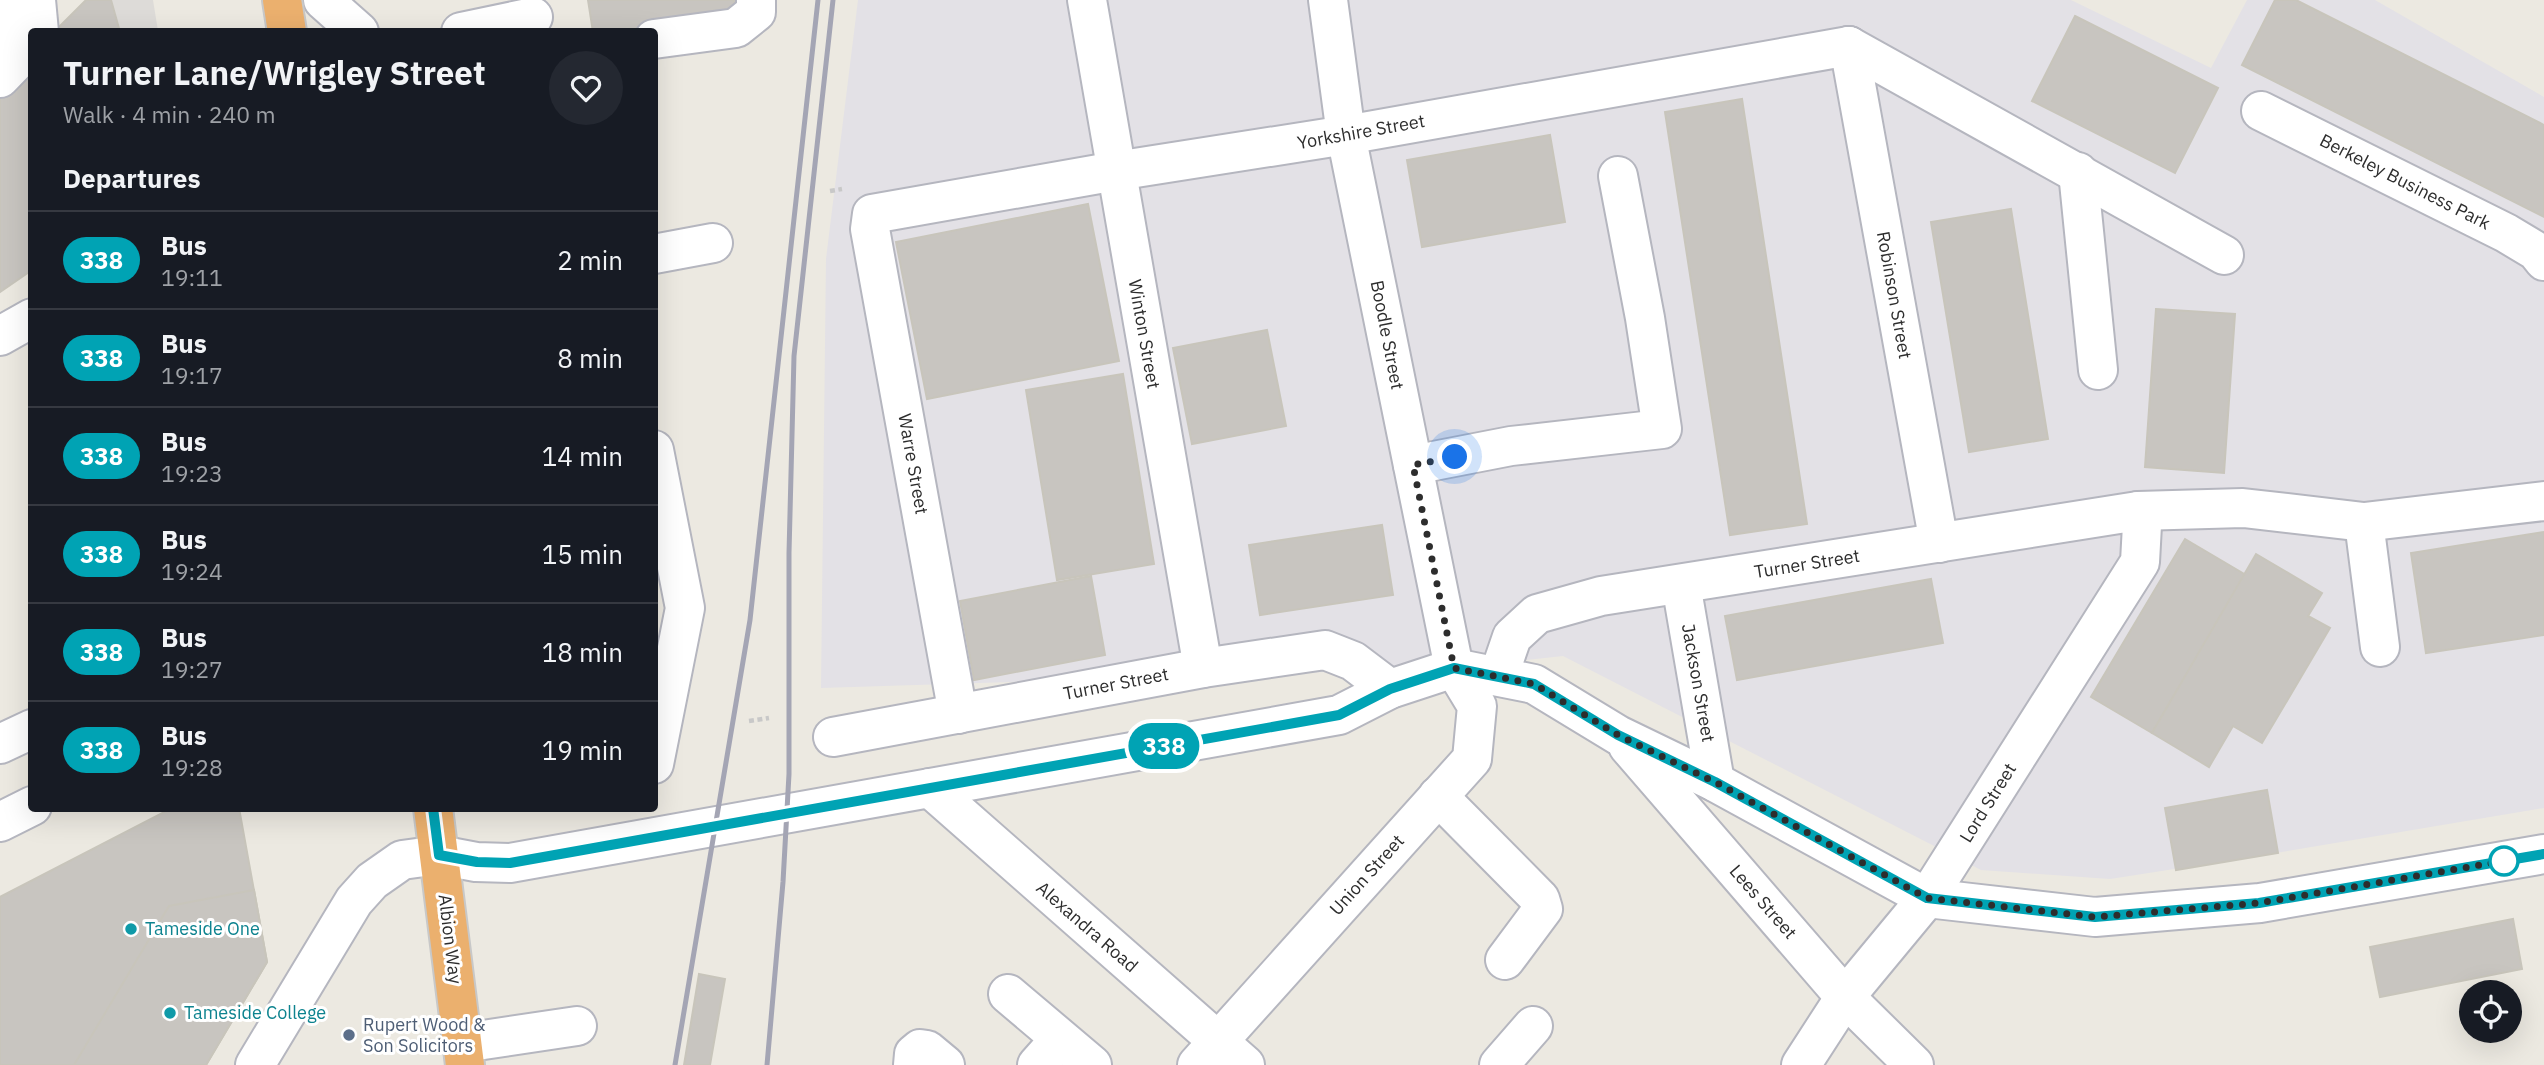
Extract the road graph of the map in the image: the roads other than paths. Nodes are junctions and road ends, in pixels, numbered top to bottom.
1 (9, 0) edge
2 (36, 0) edge
3 (282, 0) edge
4 (323, 0) edge
5 (756, 0) edge
6 (1087, 0) edge
7 (1328, 0) edge
8 (0, 9) edge
9 (533, 16) edge
10 (39, 28) edge
11 (286, 28) edge
12 (354, 28) edge
13 (479, 28) edge
14 (0, 36) edge
15 (658, 38) edge
16 (1849, 46) junction
17 (28, 48) edge
18 (0, 78) edge
19 (2261, 111) dead end
20 (1346, 135) junction
21 (1116, 171) junction
22 (2078, 172) junction
23 (1618, 176) dead end
24 (872, 214) joint
25 (713, 243) dead end
26 (658, 253) edge
27 (2224, 255) dead end
28 (2544, 261) edge
29 (28, 319) edge
30 (0, 336) edge
31 (2098, 370) dead end
32 (1413, 465) junction
33 (658, 470) edge
34 (2544, 501) edge
35 (2140, 518) junction
36 (2364, 522) junction
37 (1939, 543) junction
38 (1681, 584) junction
39 (2380, 647) dead end
40 (1203, 668) junction
41 (1454, 668) junction
42 (1499, 675) junction
43 (1390, 689) junction
44 (958, 714) junction
45 (28, 731) edge
46 (1618, 735) junction
47 (832, 737) dead end
48 (0, 744) edge
49 (658, 744) edge
50 (1715, 782) junction
51 (930, 788) junction
52 (1438, 796) junction
53 (28, 808) edge
54 (434, 812) edge
55 (0, 822) edge
56 (439, 855) junction
57 (2543, 858) edge
58 (1927, 898) junction
59 (1505, 960) dead end
60 (1009, 995) dead end
61 (1845, 997) junction
62 (1533, 1026) dead end
63 (577, 1027) dead end
64 (1049, 1052) edge
65 (464, 1054) edge
66 (1220, 1057) edge
67 (255, 1065) edge
68 (913, 1065) edge
69 (945, 1065) edge
70 (1092, 1065) edge
71 (1499, 1065) edge
72 (1801, 1065) edge
73 (1913, 1065) edge

1 - 8 street
1 - 14 street
2 - 10 street
3 - 11 highway
4 - 12 street
5 - 15 street
6 - 21 street, Winton Street
7 - 20 street, Boodle Street
9 - 13 street
16 - 20 street, Yorkshire Street
16 - 22 street
16 - 37 street, Robinson Street
17 - 18 street
19 - 28 street, Berkeley Business Park
20 - 21 street, Yorkshire Street
20 - 32 street, Boodle Street
21 - 24 street, Yorkshire Street
21 - 40 street, Winton Street
22 - 27 street
22 - 31 street
23 - 32 street
24 - 44 street, Warre Street
25 - 26 street
29 - 30 street
32 - 41 street, Boodle Street
33 - 49 street
34 - 36 street
35 - 36 street
35 - 37 street, Turner Street
35 - 58 street, Lord Street
36 - 39 street
37 - 38 street, Turner Street
38 - 42 street, Turner Street
38 - 50 street, Jackson Street
40 - 43 street, Turner Street
40 - 44 street, Turner Street
41 - 42 street
41 - 43 street
41 - 52 street, Union Street
42 - 46 street
43 - 51 street
44 - 47 street, Turner Street
45 - 48 street
46 - 50 street
46 - 61 street, Lees Street
50 - 58 street
51 - 56 street
51 - 66 street, Alexandra Road
52 - 59 street
52 - 66 street, Union Street
53 - 55 street
54 - 56 highway, Albion Way
56 - 65 highway, Albion Way
56 - 67 street
57 - 58 street
58 - 61 street, Lord Street
60 - 64 street
61 - 72 street, Lord Street
61 - 73 street, Lees Street
62 - 71 street
63 - 65 street
64 - 70 street
68 - 69 street

